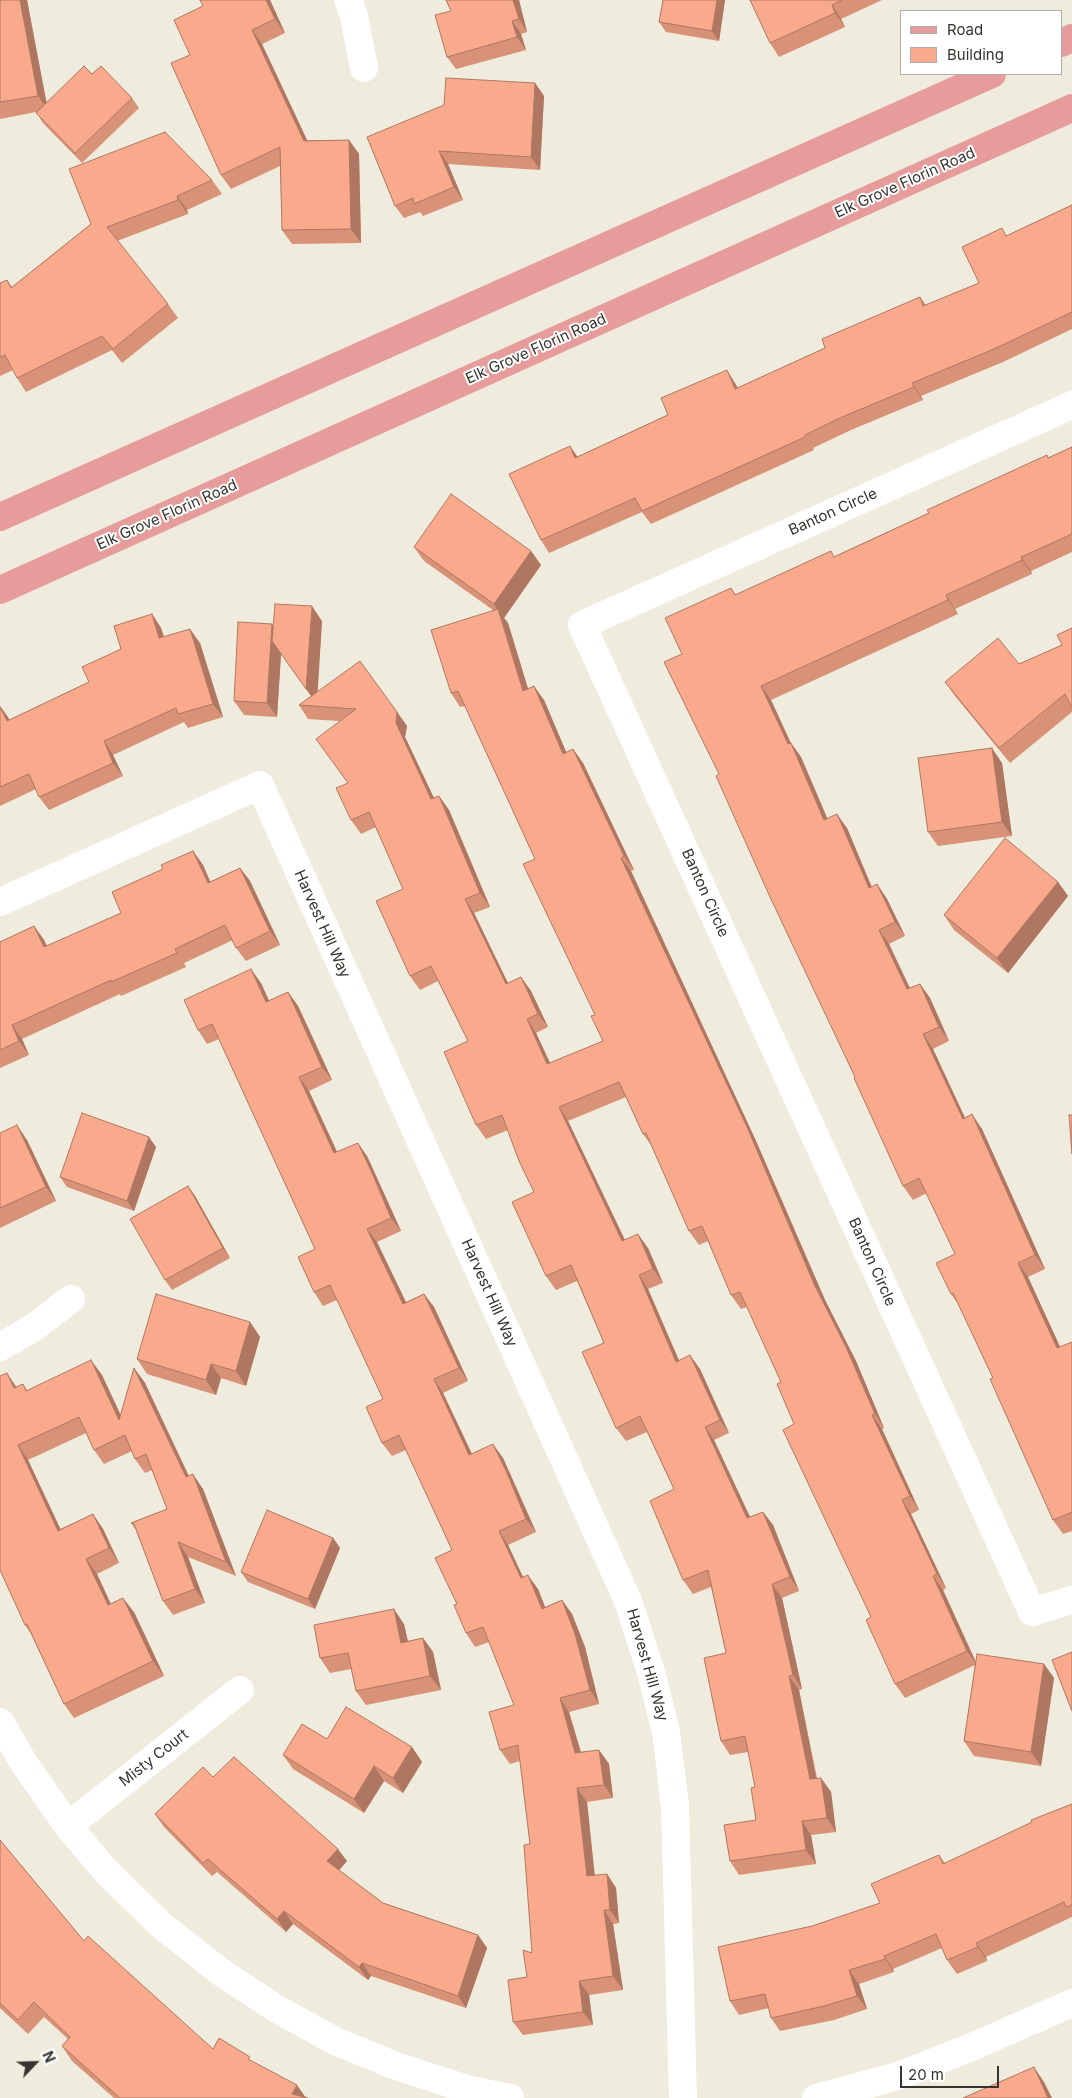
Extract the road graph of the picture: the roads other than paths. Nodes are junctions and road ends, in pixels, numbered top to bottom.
1 (348, 0) edge
2 (364, 68) dead end
3 (990, 75) edge
4 (1072, 108) edge
5 (1072, 405) edge
6 (0, 516) edge
7 (0, 590) edge
8 (0, 902) edge
9 (71, 1299) dead end
10 (0, 1347) edge
11 (1072, 1600) edge
12 (240, 1690) dead end
13 (0, 1722) edge
14 (68, 1826) junction
15 (1072, 2003) edge
16 (510, 2098) edge
17 (683, 2098) edge
18 (816, 2098) edge

1 - 2 street
3 - 6 main road
4 - 7 main road, Elk Grove Florin Road
5 - 11 street, Banton Circle
8 - 17 street, Harvest Hill Way
9 - 10 street
12 - 14 street, Misty Court
13 - 14 street
14 - 16 street
15 - 18 street

